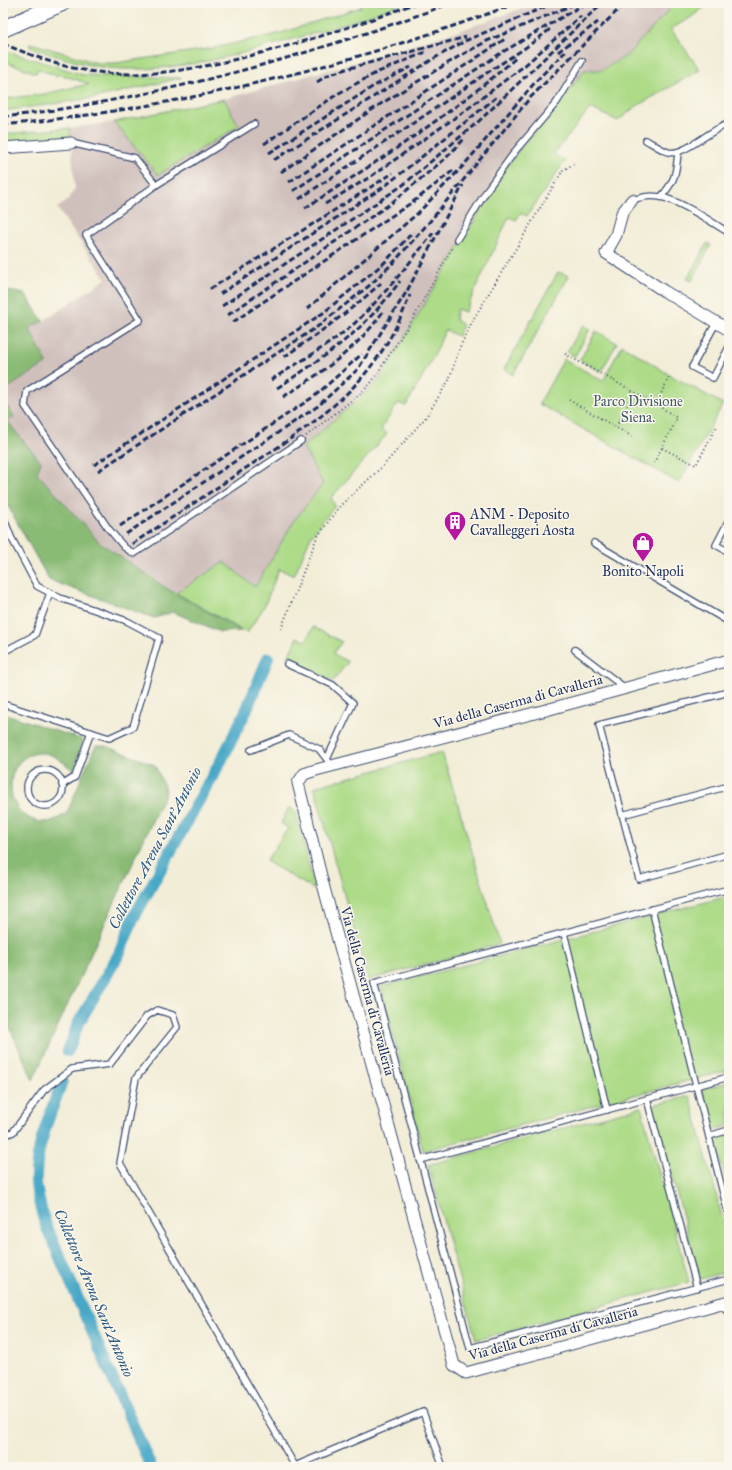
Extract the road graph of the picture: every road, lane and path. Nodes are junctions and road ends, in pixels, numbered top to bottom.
1 (62, 3) edge
2 (3, 29) edge
3 (582, 61) dead end
4 (254, 124) dead end
5 (729, 124) edge
6 (646, 140) dead end
7 (71, 143) joint
8 (3, 148) edge
9 (678, 153) junction
10 (574, 164) dead end
11 (156, 185) junction
12 (661, 197) junction
13 (632, 200) joint
14 (729, 233) edge
15 (457, 239) joint
16 (716, 322) junction
17 (729, 330) edge
18 (729, 347) edge
19 (565, 354) dead end
20 (670, 375) dead end
21 (634, 392) junction
22 (569, 400) dead end
23 (656, 404) junction
24 (717, 426) dead end
25 (616, 427) junction
26 (633, 437) dead end
27 (301, 441) joint
28 (662, 448) junction
29 (654, 463) dead end
30 (3, 516) edge
31 (729, 520) edge
32 (594, 543) dead end
33 (729, 552) edge
34 (50, 593) junction
35 (729, 622) edge
36 (281, 629) dead end
37 (575, 650) dead end
38 (3, 652) edge
39 (729, 660) edge
40 (287, 664) dead end
41 (626, 688) junction
42 (729, 692) edge
43 (3, 704) edge
44 (92, 732) junction
45 (250, 750) dead end
46 (329, 762) junction
47 (62, 785) junction
48 (729, 786) edge
49 (622, 815) junction
50 (729, 854) edge
51 (729, 889) edge
52 (652, 909) junction
53 (564, 933) junction
54 (729, 1077) edge
55 (696, 1086) junction
56 (647, 1099) junction
57 (607, 1110) junction
58 (729, 1130) edge
59 (3, 1136) edge
60 (709, 1136) junction
61 (420, 1160) junction
62 (729, 1217) edge
63 (729, 1279) edge
64 (697, 1288) junction
65 (724, 1302) edge
66 (729, 1312) edge
67 (443, 1467) edge

1 - 2 street
3 - 15 lane
4 - 11 lane
5 - 9 lane
6 - 9 lane
7 - 8 street
7 - 11 lane
9 - 12 lane
10 - 36 path
11 - 27 lane
12 - 13 lane
12 - 14 lane
13 - 16 street
15 - 27 path
16 - 17 street
16 - 18 lane
19 - 21 path
20 - 23 path
21 - 23 path
21 - 25 path
22 - 25 path
23 - 28 path
24 - 28 path
25 - 26 path
28 - 29 path
30 - 34 lane
31 - 33 lane
32 - 35 lane
34 - 38 lane
34 - 44 lane
37 - 41 lane
39 - 41 street, Via della Caserma di Cavalleria
40 - 46 lane
41 - 46 street, Via della Caserma di Cavalleria
42 - 49 lane
43 - 44 lane
44 - 47 lane
45 - 46 lane
46 - 65 street, Via della Caserma di Cavalleria
47 - 47 lane
48 - 49 lane
49 - 50 lane
51 - 52 lane
52 - 53 lane
52 - 55 lane
53 - 57 lane
53 - 61 lane
54 - 55 lane
55 - 56 lane
55 - 60 lane
56 - 57 lane
56 - 64 lane
57 - 61 lane
58 - 60 lane
59 - 67 lane
60 - 62 lane
61 - 64 lane
63 - 64 lane
65 - 66 lane

